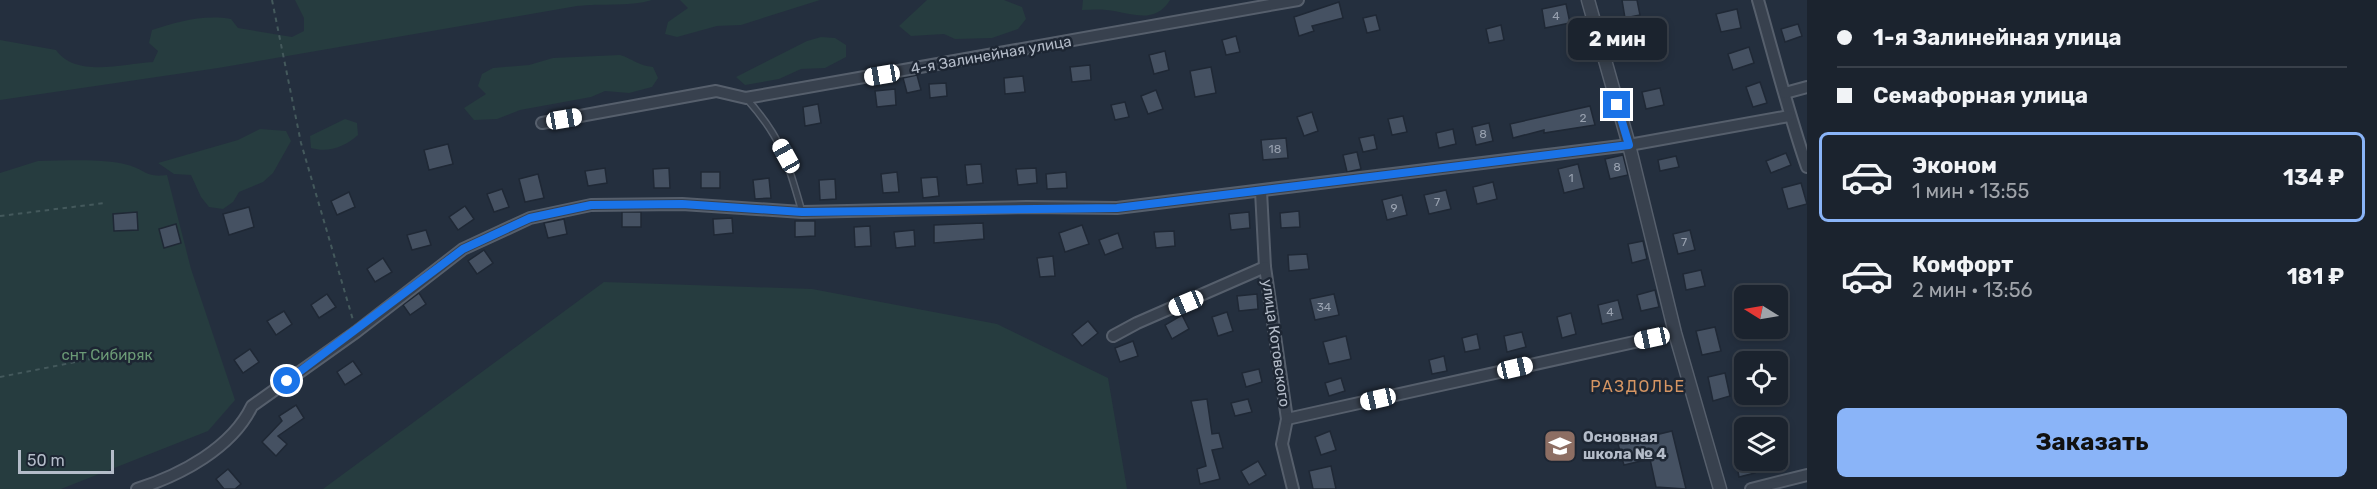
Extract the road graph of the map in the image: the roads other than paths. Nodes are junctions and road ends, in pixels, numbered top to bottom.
1 (1299, 0) edge
2 (1588, 0) edge
3 (1758, 0) edge
4 (1807, 87) edge
5 (1785, 93) junction
6 (746, 99) junction
7 (1789, 116) junction
8 (542, 123) dead end
9 (1629, 145) junction
10 (1807, 167) edge
11 (1261, 192) junction
12 (802, 212) junction
13 (1265, 267) junction
14 (1675, 333) junction
15 (1113, 336) dead end
16 (1287, 419) junction
17 (1807, 476) edge
18 (140, 489) edge
19 (1293, 489) edge
20 (1720, 489) edge
21 (1751, 489) edge

1 - 6 street, 4-я Залинейная улица
2 - 9 street
3 - 5 street
4 - 5 street
5 - 7 street
6 - 8 street, 4-я Залинейная улица
6 - 12 lane
7 - 9 street
7 - 10 street
9 - 11 street
9 - 14 street
11 - 12 street
11 - 13 street, улица Котовского
12 - 18 street
13 - 15 street, улица Котовского
13 - 16 street, улица Котовского
14 - 16 street
14 - 20 street
16 - 19 street, улица Котовского
17 - 21 street

